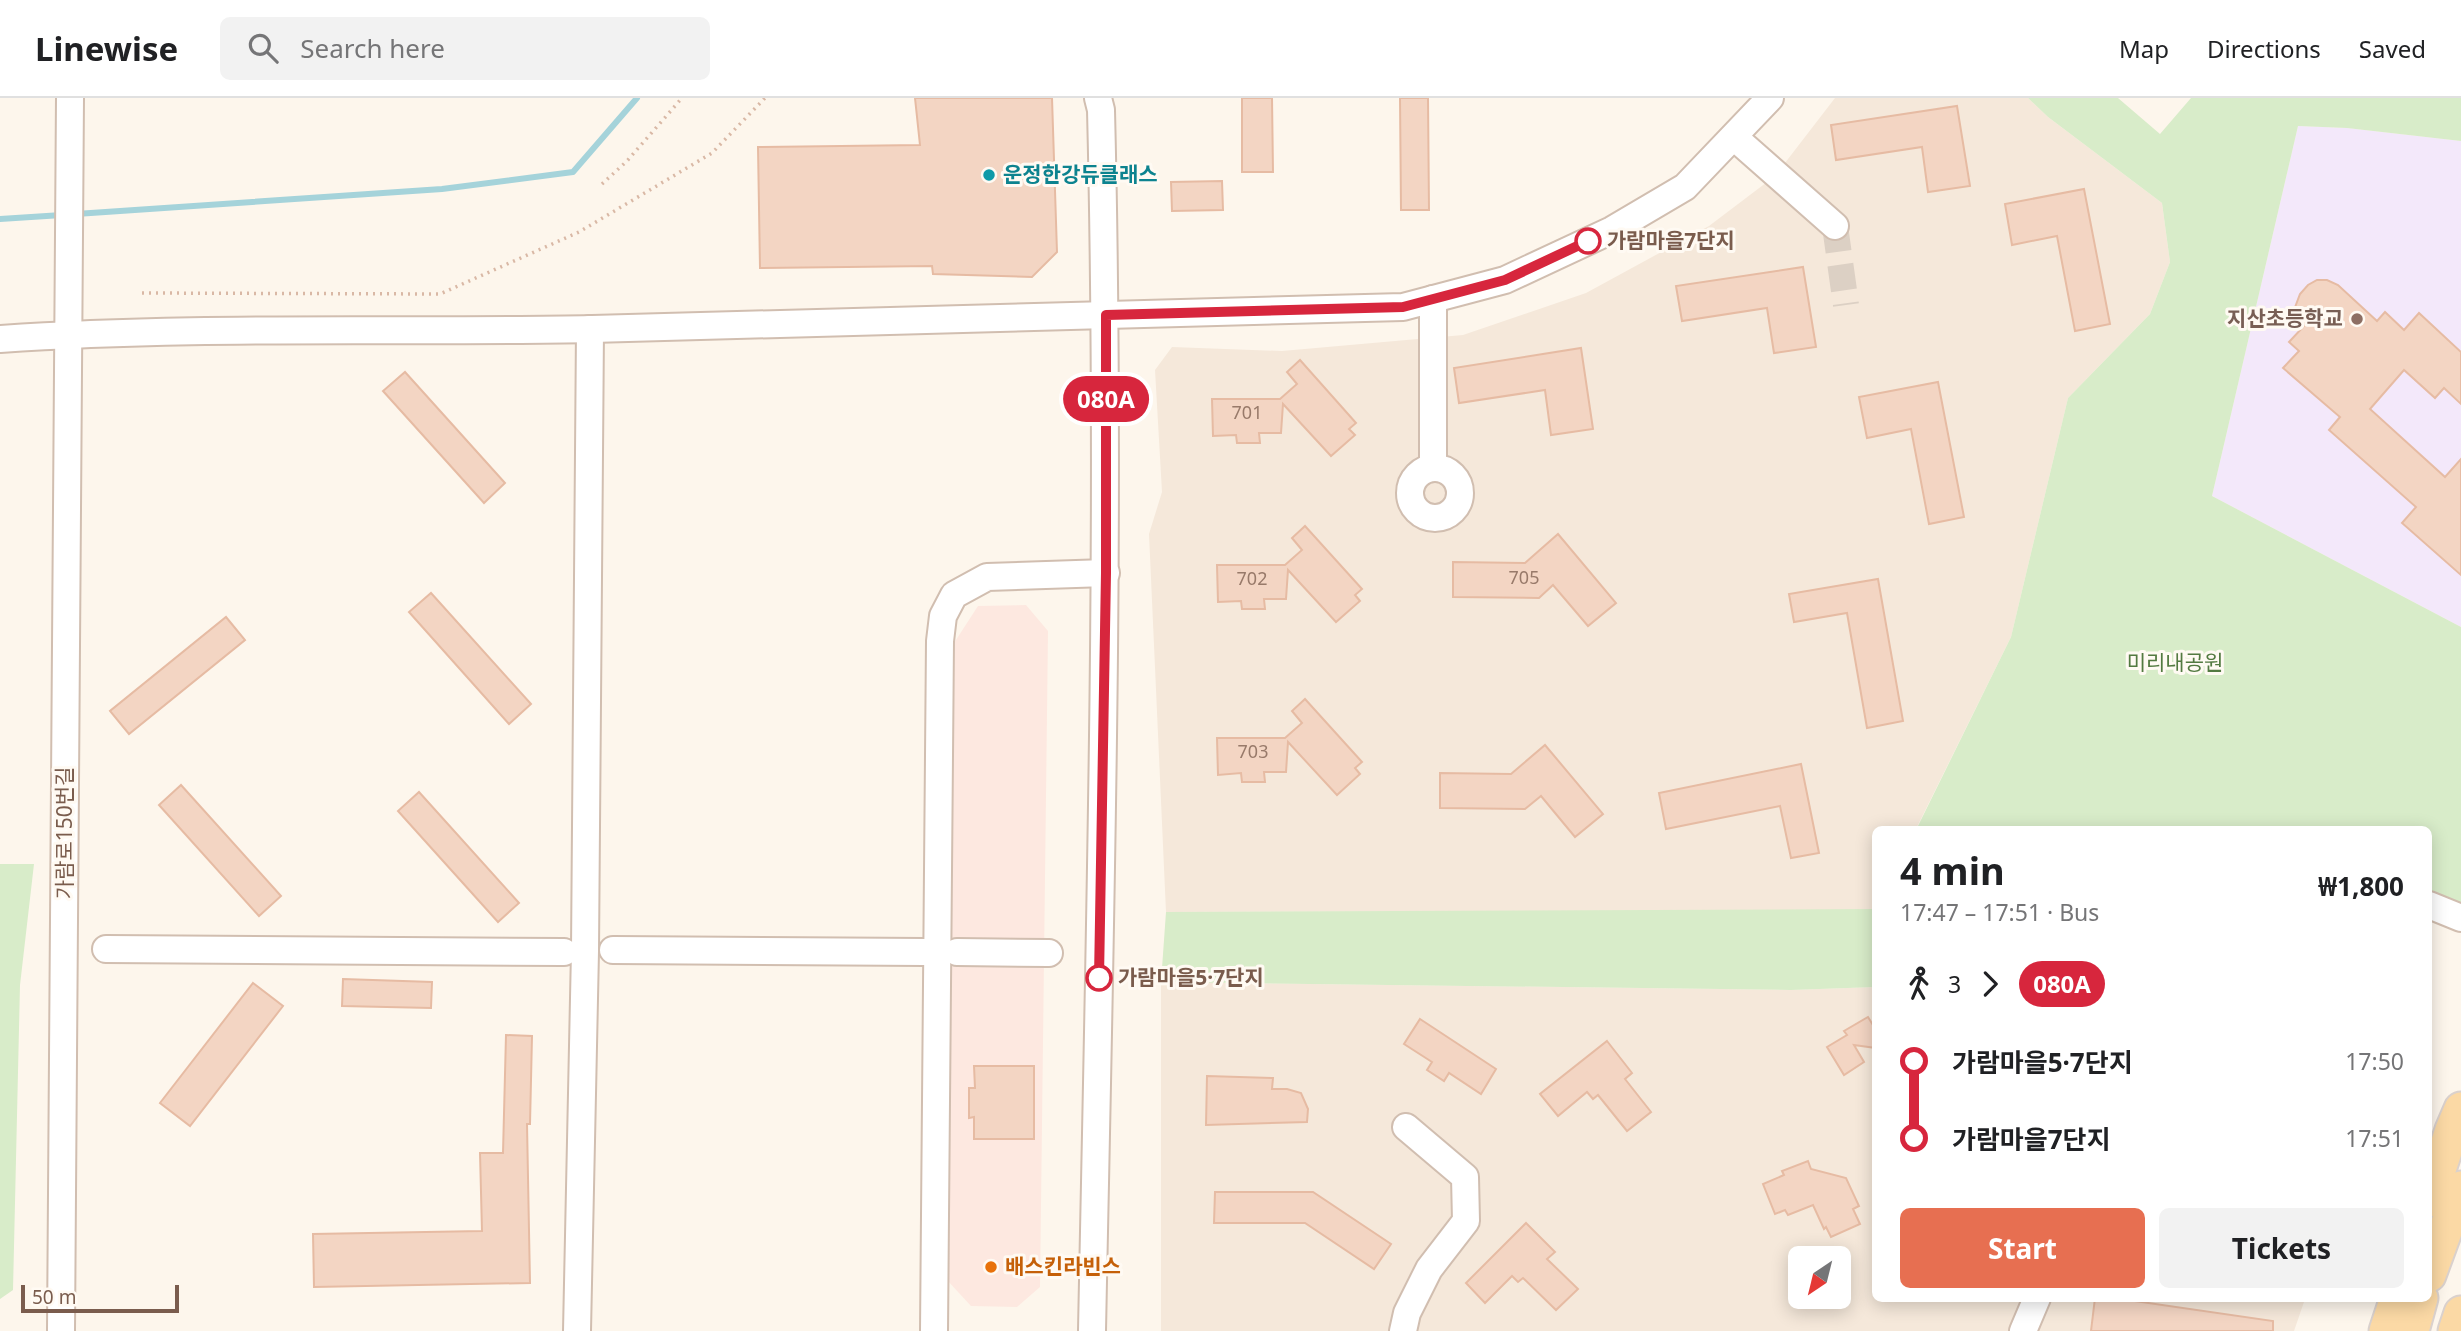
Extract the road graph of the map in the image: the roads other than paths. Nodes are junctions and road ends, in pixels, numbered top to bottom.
1 (70, 98) edge
2 (1098, 98) edge
3 (1770, 98) edge
4 (1734, 137) junction
5 (1835, 226) tunnel mouth
6 (1433, 299) junction
7 (1106, 315) junction
8 (590, 329) junction
9 (68, 334) junction
10 (0, 339) edge
11 (1433, 468) dead end
12 (1106, 573) junction
13 (2432, 906) edge
14 (2461, 918) edge
15 (106, 949) dead end
16 (613, 950) dead end
17 (564, 952) dead end
18 (925, 952) dead end
19 (957, 952) dead end
20 (1049, 953) dead end
21 (2461, 1109) edge
22 (1406, 1127) dead end
23 (2461, 1188) edge
24 (2432, 1191) edge
25 (2432, 1267) edge
26 (2035, 1302) edge
27 (2396, 1302) edge
28 (2420, 1302) edge
29 (2461, 1313) edge
30 (61, 1331) edge
31 (577, 1331) edge
32 (934, 1331) edge
33 (1092, 1331) edge
34 (1403, 1331) edge
35 (2023, 1331) edge
36 (2386, 1331) edge
37 (2412, 1331) edge
38 (2455, 1331) edge

1 - 9 street, 가람로150번길
2 - 7 street
3 - 4 street
4 - 5 street
4 - 6 street
6 - 7 street
6 - 11 street
7 - 8 street
7 - 12 street
8 - 9 street
8 - 31 street
9 - 10 street
9 - 30 street, 가람로150번길
12 - 32 street
12 - 33 street
13 - 14 street
15 - 17 street
16 - 18 street
19 - 20 street
21 - 24 main road
22 - 34 street
23 - 25 main road
26 - 35 street
27 - 36 main road
28 - 37 main road
29 - 38 main road

